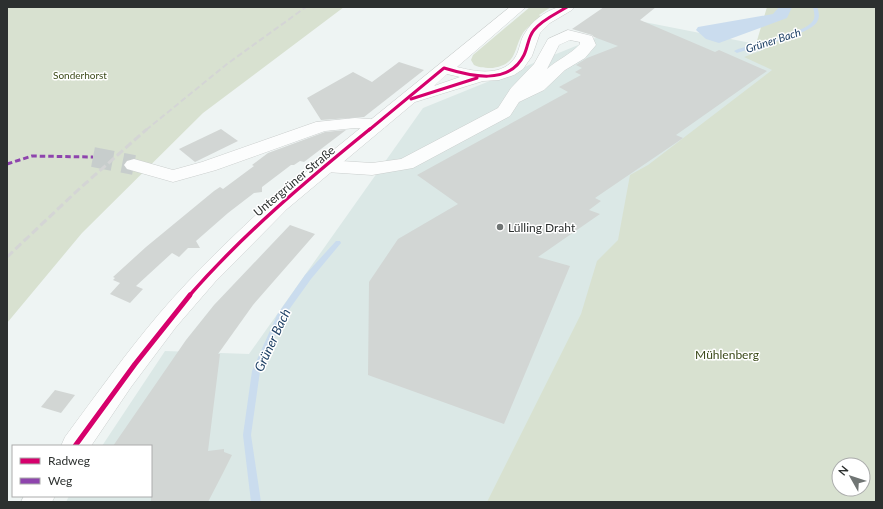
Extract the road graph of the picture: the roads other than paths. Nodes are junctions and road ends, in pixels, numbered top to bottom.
1 (519, 7) edge
2 (566, 7) edge
3 (444, 68) junction
4 (480, 77) junction
5 (512, 99) dead end
6 (407, 100) junction
7 (378, 124) junction
8 (134, 165) tunnel mouth
9 (326, 166) junction
10 (76, 445) edge

1 - 3 main road, Untergrüner Straße
2 - 4 main road
3 - 4 main road
3 - 6 main road, Untergrüner Straße
4 - 6 main road
5 - 9 main road
6 - 7 main road, Untergrüner Straße
7 - 8 main road, Untergrüner Straße
7 - 9 main road, Untergrüner Straße
9 - 10 main road, Untergrüner Straße

